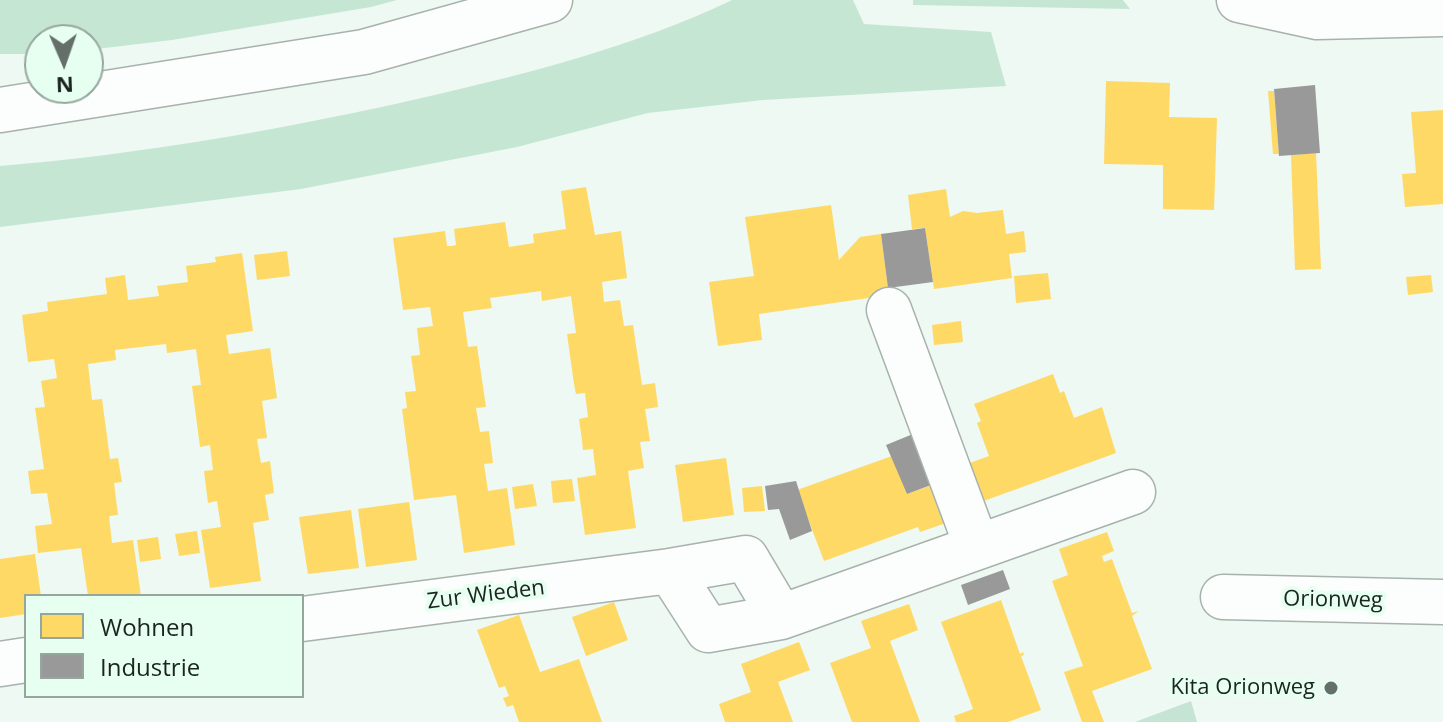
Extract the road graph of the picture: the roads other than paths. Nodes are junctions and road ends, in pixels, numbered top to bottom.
1 (550, 0) edge
2 (1239, 0) edge
3 (1443, 14) edge
4 (222, 76) junction
5 (104, 81) edge
6 (24, 85) edge
7 (0, 86) edge
8 (0, 110) edge
9 (889, 310) dead end
10 (1133, 492) dead end
11 (977, 547) junction
12 (670, 571) junction
13 (1223, 597) dead end
14 (1443, 602) edge
15 (781, 617) junction
16 (304, 619) edge
17 (24, 660) edge
18 (0, 664) edge

1 - 4 street
2 - 3 street
4 - 5 street
4 - 8 street
6 - 7 street
9 - 11 street
10 - 11 street
11 - 15 street
12 - 15 street
12 - 15 street, Zur Wieden
12 - 16 street, Zur Wieden
13 - 14 street, Orionweg
17 - 18 street

